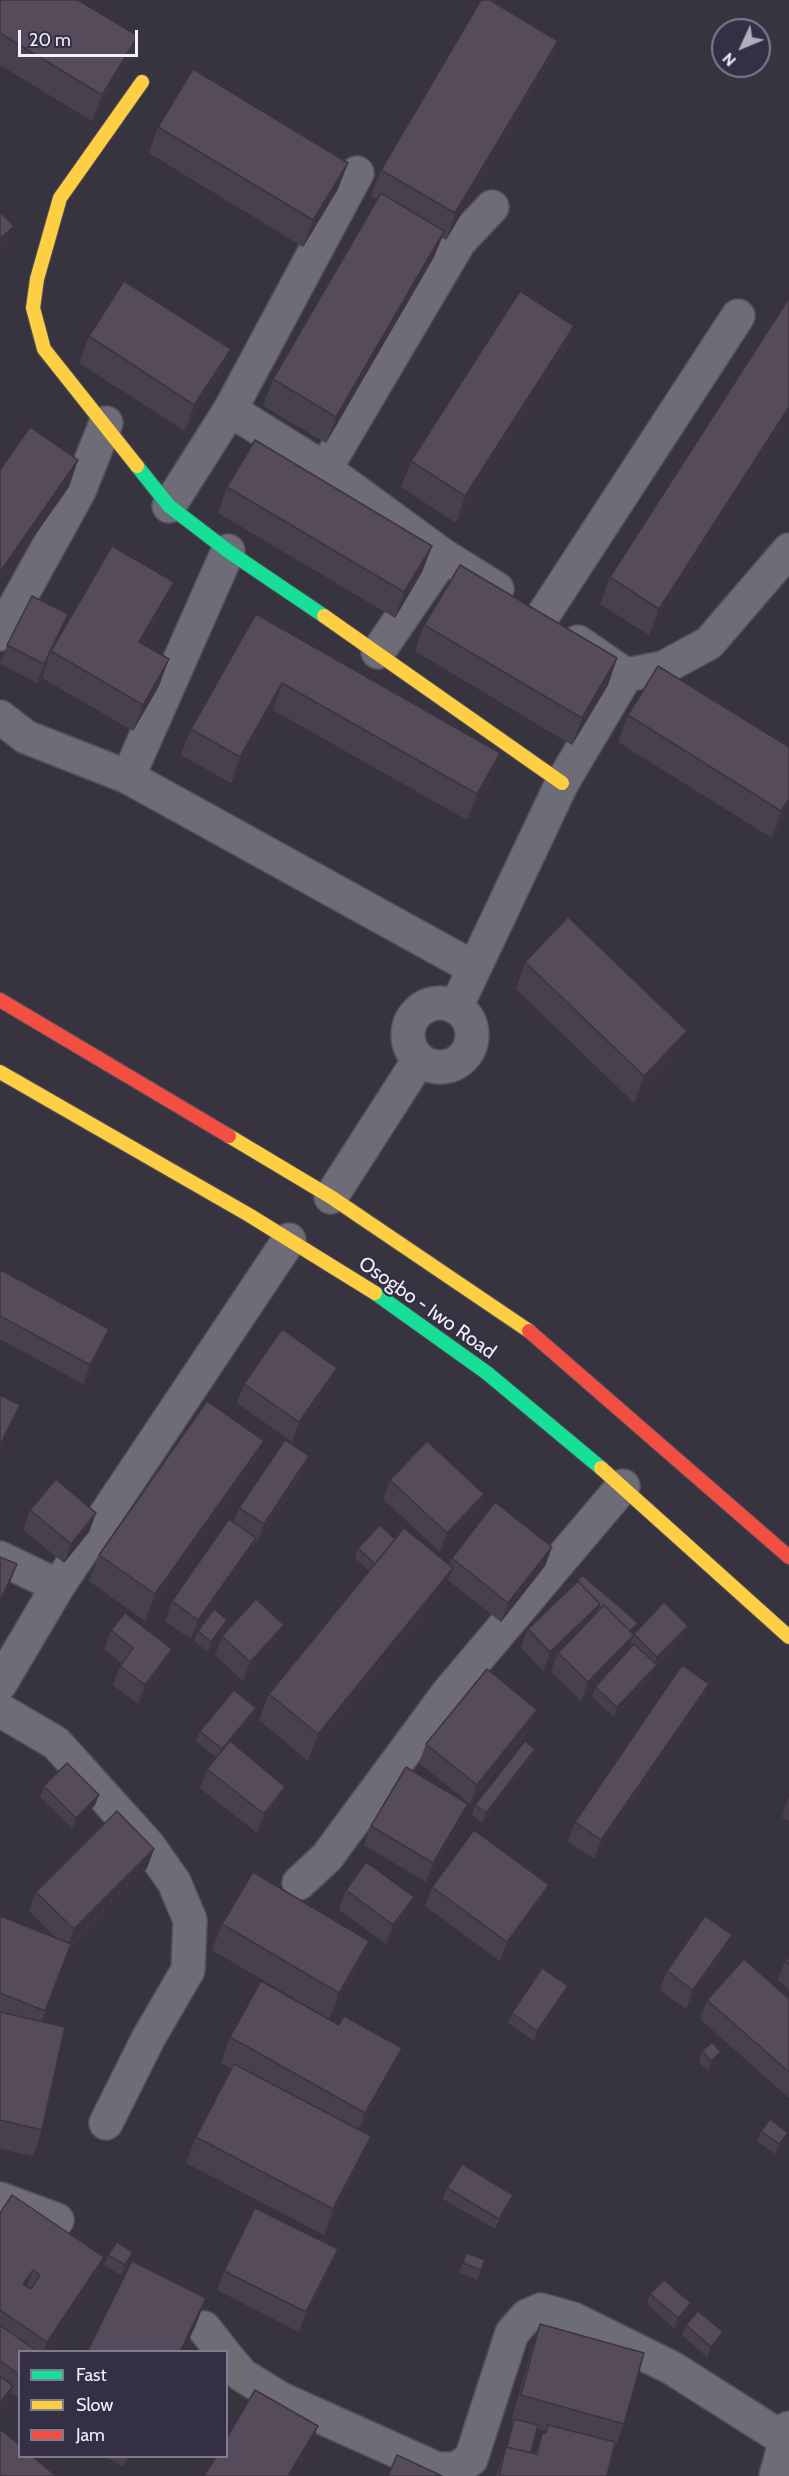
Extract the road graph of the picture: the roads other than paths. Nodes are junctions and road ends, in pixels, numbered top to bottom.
1 (142, 82) dead end
2 (357, 173) dead end
3 (492, 207) dead end
4 (738, 316) dead end
5 (230, 410) junction
6 (106, 423) junction
7 (325, 469) junction
8 (169, 506) junction
9 (789, 550) edge
10 (228, 551) junction
11 (444, 556) junction
12 (542, 617) junction
13 (0, 634) edge
14 (378, 652) junction
15 (626, 675) junction
16 (0, 717) edge
17 (13, 740) edge
18 (128, 777) junction
19 (562, 783) junction
20 (474, 968) junction
21 (0, 1000) edge
22 (456, 1007) junction
23 (419, 1060) junction
24 (0, 1072) edge
25 (331, 1197) junction
26 (289, 1240) junction
27 (623, 1486) junction
28 (789, 1557) edge
29 (0, 1558) edge
30 (58, 1586) junction
31 (789, 1637) edge
32 (0, 1684) edge
33 (0, 1710) edge
34 (299, 1883) dead end
35 (106, 2123) dead end
36 (0, 2199) edge
37 (57, 2220) dead end
38 (228, 2358) edge
39 (786, 2434) edge
40 (776, 2476) edge

1 - 6 main road
2 - 5 street
3 - 7 street
4 - 12 street
5 - 7 street
5 - 8 street
6 - 8 main road
6 - 13 street
7 - 11 street
8 - 10 main road
9 - 15 street
10 - 14 main road
10 - 18 street
11 - 12 street
11 - 14 street
12 - 15 street
14 - 19 main road
15 - 19 street
16 - 17 street
17 - 18 street
18 - 20 street
19 - 20 street
20 - 22 street
21 - 25 main road, Osogbo - Iwo Road
22 - 23 street
22 - 23 street
23 - 25 street
24 - 26 main road, Osogbo - Iwo Road
25 - 28 main road, Osogbo - Iwo Road
26 - 27 main road, Osogbo - Iwo Road
26 - 30 street
27 - 31 main road, Osogbo - Iwo Road
27 - 34 street
29 - 30 street
30 - 32 street
33 - 35 street
36 - 37 street
38 - 39 street
39 - 40 street

